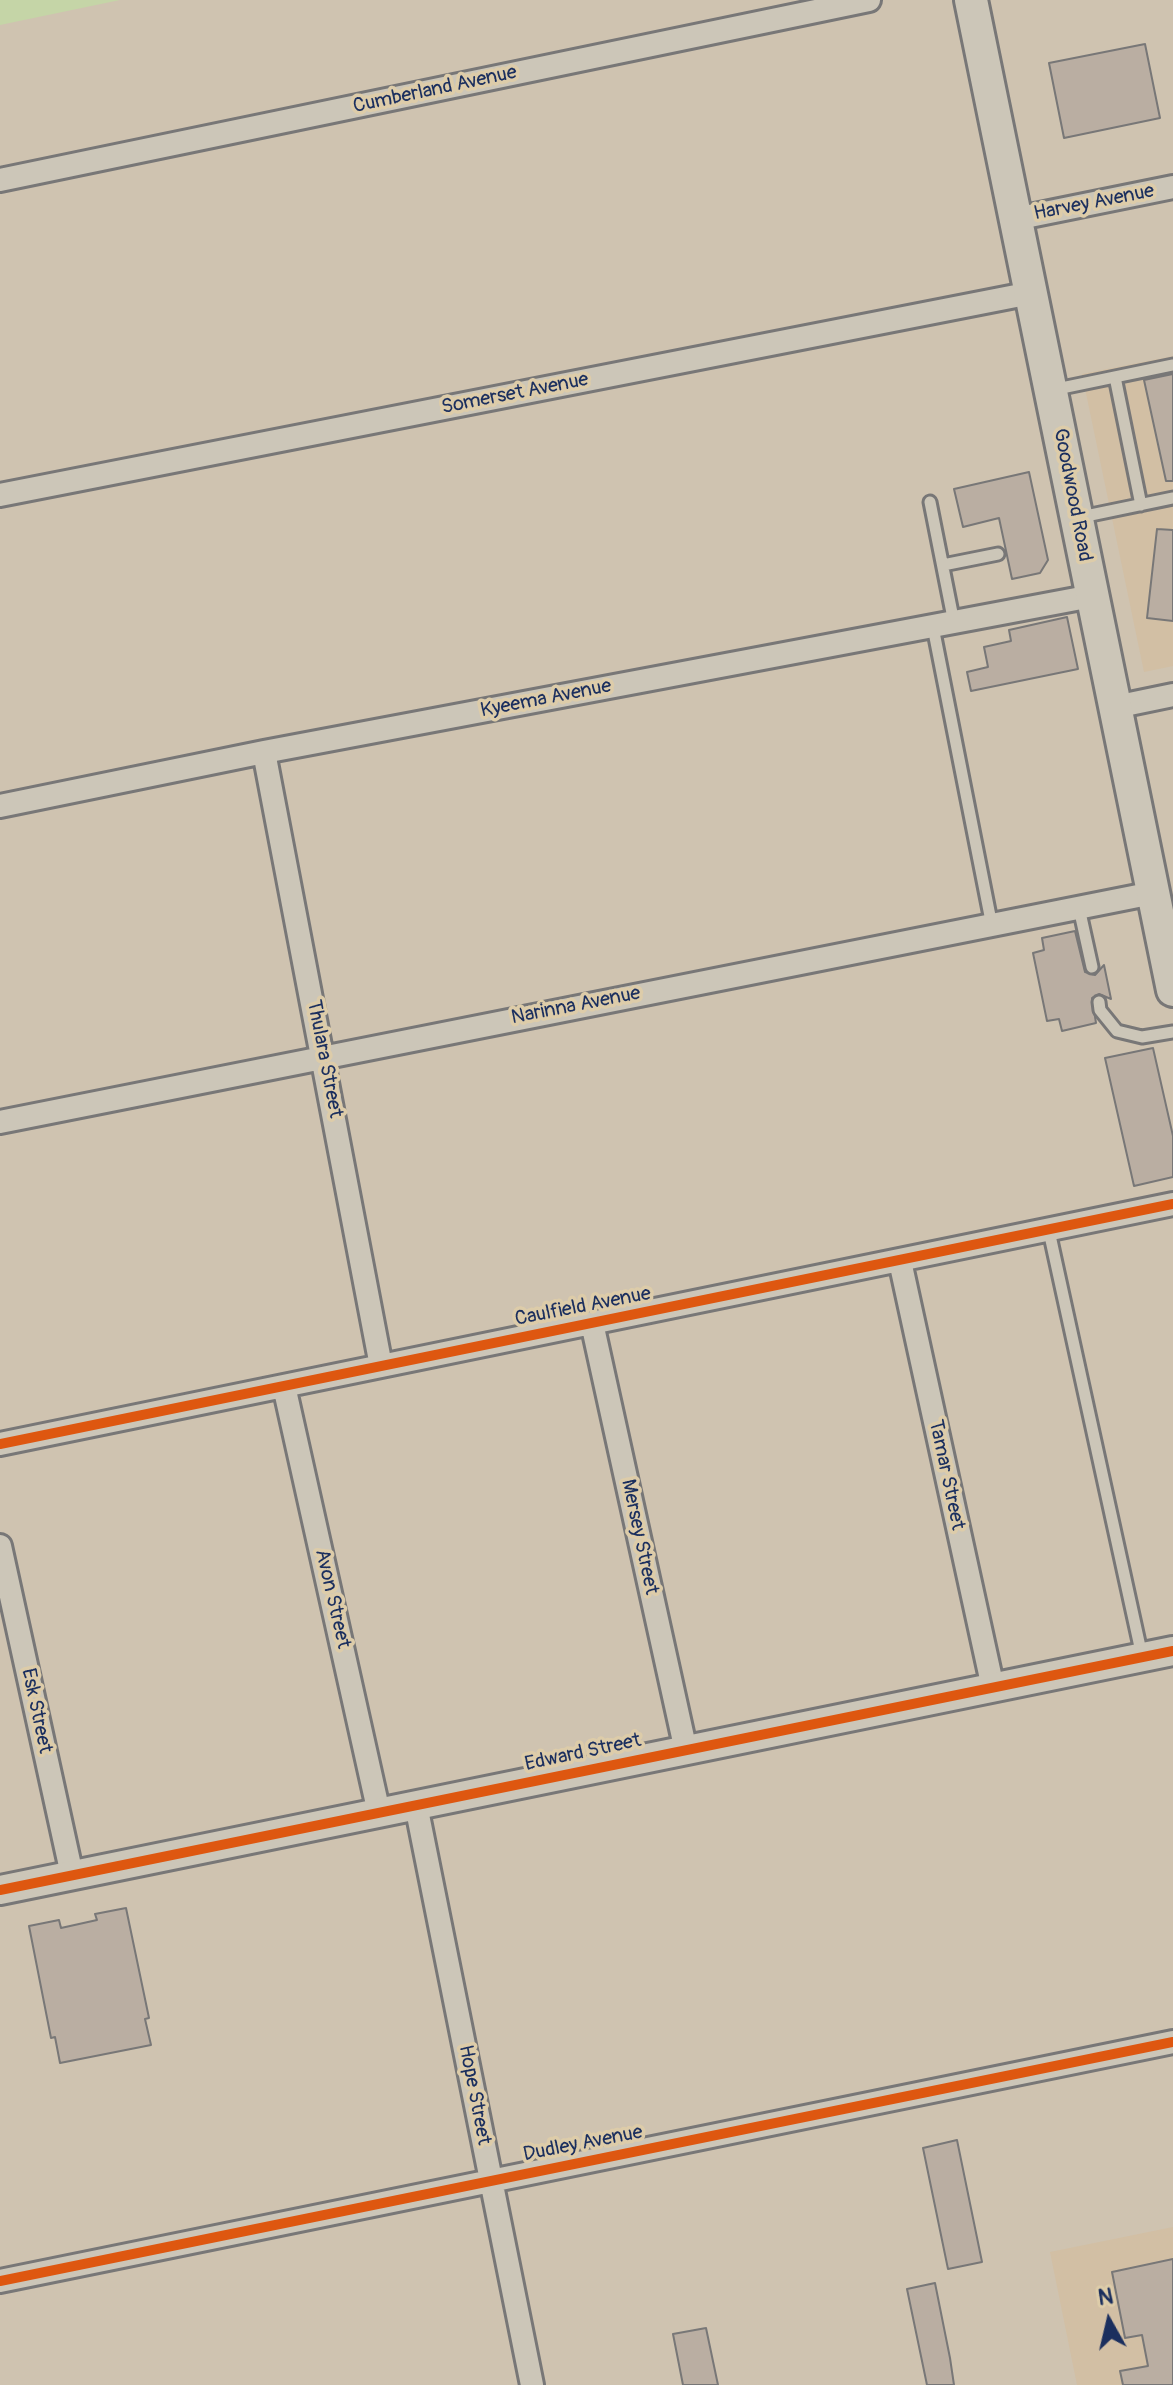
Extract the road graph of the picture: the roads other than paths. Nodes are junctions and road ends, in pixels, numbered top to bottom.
1 (869, 0) edge
2 (971, 0) edge
3 (0, 180) edge
4 (1173, 187) edge
5 (1015, 219) junction
6 (1031, 293) junction
7 (1173, 365) edge
8 (1115, 377) junction
9 (1050, 390) junction
10 (0, 495) edge
11 (1173, 498) edge
12 (930, 502) dead end
13 (1141, 505) junction
14 (1076, 518) junction
15 (998, 554) dead end
16 (943, 565) junction
17 (1092, 596) junction
18 (944, 625) junction
19 (1173, 695) edge
20 (1115, 707) junction
21 (264, 752) junction
22 (0, 806) edge
23 (1153, 893) junction
24 (1079, 908) junction
25 (992, 926) junction
26 (1092, 967) dead end
27 (1173, 990) edge
28 (1099, 1002) dead end
29 (1173, 1032) edge
30 (323, 1056) junction
31 (0, 1122) edge
32 (1173, 1204) edge
33 (1049, 1231) junction
34 (900, 1261) junction
35 (592, 1323) junction
36 (381, 1366) junction
37 (284, 1386) junction
38 (0, 1444) edge
39 (0, 1546) edge
40 (1173, 1651) edge
41 (1142, 1658) junction
42 (993, 1688) junction
43 (686, 1751) junction
44 (416, 1805) junction
45 (379, 1813) junction
46 (72, 1875) junction
47 (0, 1890) edge
48 (1173, 2042) edge
49 (490, 2181) junction
50 (0, 2281) edge
51 (532, 2385) edge

1 - 3 street, Cumberland Avenue
2 - 5 main road, Goodwood Road
4 - 5 street, Harvey Avenue
5 - 6 main road, Goodwood Road
6 - 9 main road, Goodwood Road
6 - 10 street, Somerset Avenue
7 - 8 lane
8 - 9 lane
8 - 13 lane
9 - 14 main road, Goodwood Road
11 - 13 lane
12 - 16 lane
13 - 14 lane
14 - 17 main road, Goodwood Road
15 - 16 lane
16 - 18 lane
17 - 18 street, Kyeema Avenue
17 - 20 main road, Goodwood Road
18 - 21 street, Kyeema Avenue
18 - 25 lane
19 - 20 street
20 - 23 main road, Goodwood Road
21 - 22 street, Kyeema Avenue
21 - 30 street, Thulara Street
23 - 24 street, Narinna Avenue
23 - 27 main road, Goodwood Road
24 - 25 street, Narinna Avenue
24 - 26 lane
25 - 30 street, Narinna Avenue
28 - 29 lane
30 - 31 street, Narinna Avenue
30 - 36 street, Thulara Street
32 - 33 street, Caulfield Avenue
33 - 34 street, Caulfield Avenue
33 - 41 lane
34 - 35 street, Caulfield Avenue
34 - 42 street, Tamar Street
35 - 36 street, Caulfield Avenue
35 - 43 street, Mersey Street
36 - 37 street, Caulfield Avenue
37 - 38 street, Caulfield Avenue
37 - 45 street, Avon Street
39 - 46 street, Esk Street
40 - 41 street, Edward Street
41 - 42 street, Edward Street
42 - 43 street, Edward Street
43 - 44 street, Edward Street
44 - 45 street, Edward Street
44 - 49 street, Hope Street
45 - 46 street, Edward Street
46 - 47 street, Edward Street
48 - 49 street, Dudley Avenue
49 - 50 street, Dudley Avenue
49 - 51 street, Hope Street

